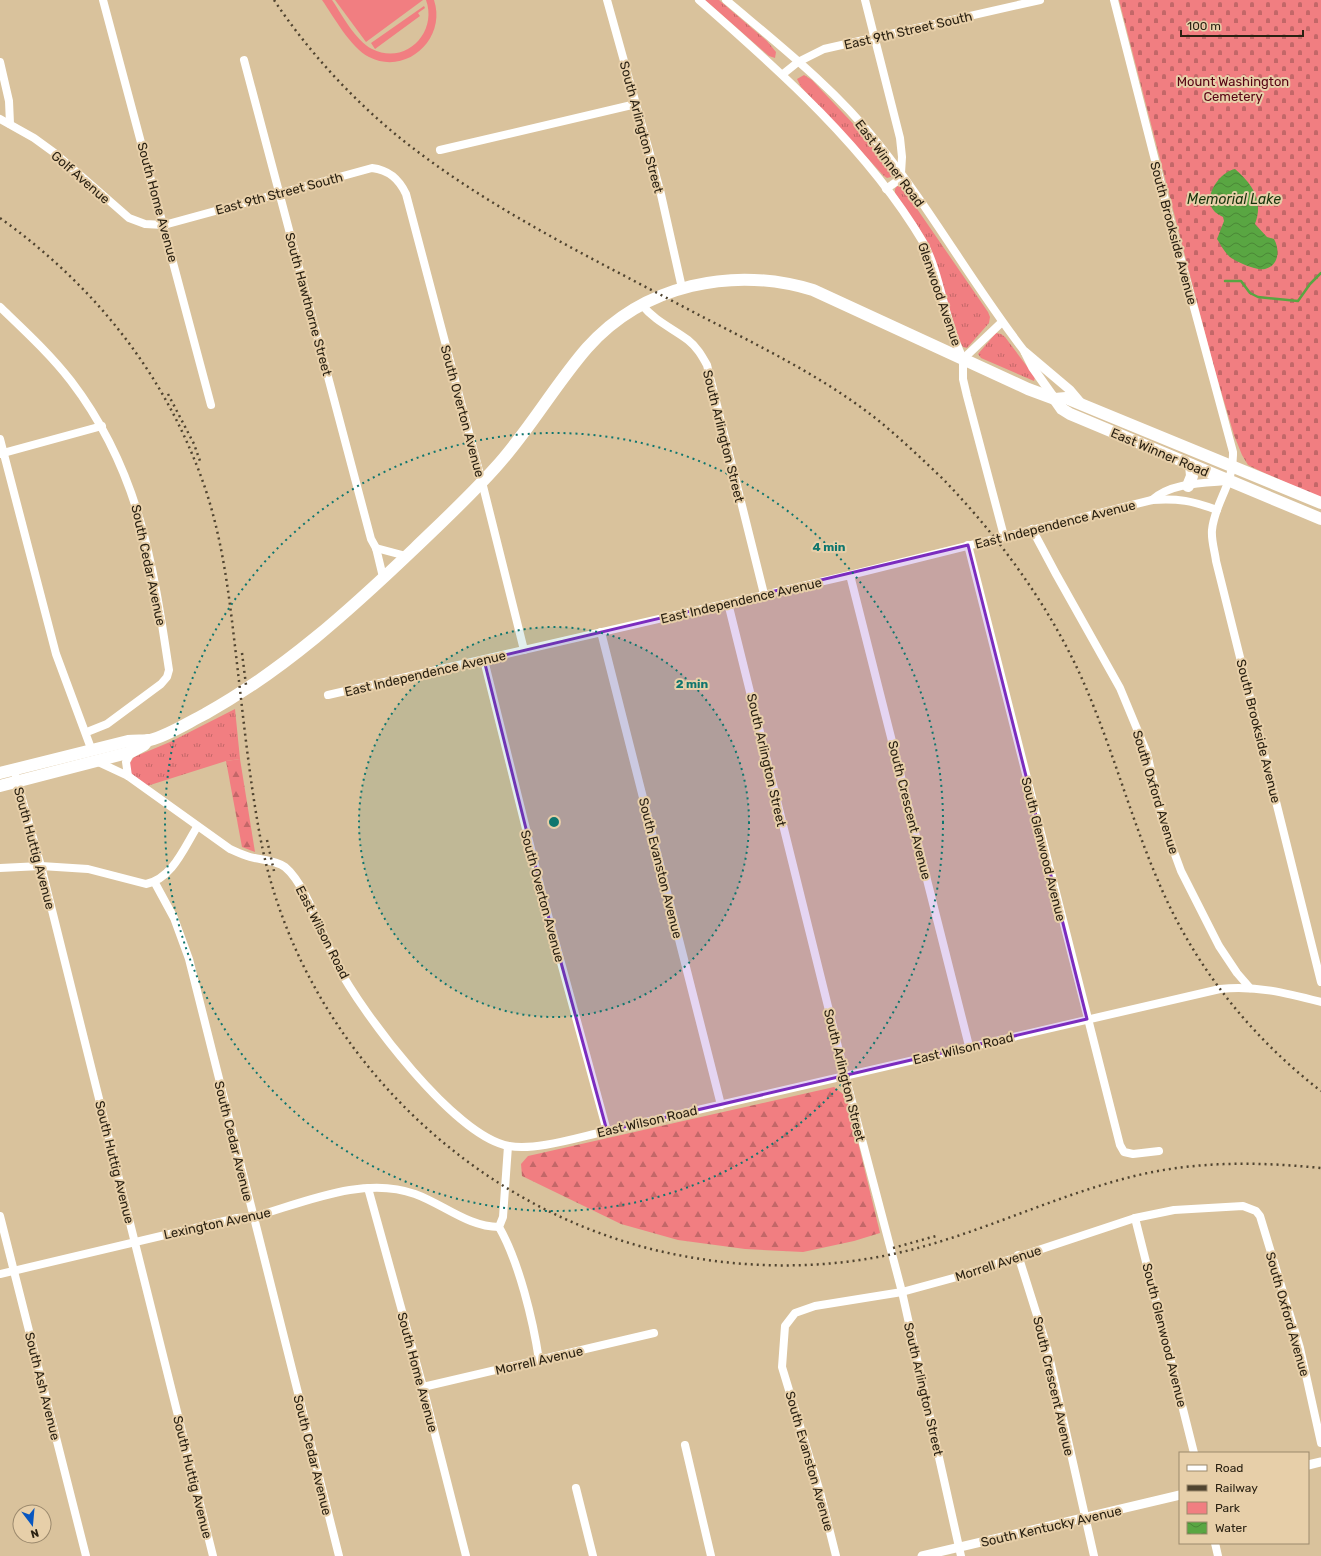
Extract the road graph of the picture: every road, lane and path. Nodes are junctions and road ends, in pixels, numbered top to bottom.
1 (103, 0) edge
2 (607, 0) edge
3 (699, 0) edge
4 (726, 0) edge
5 (865, 0) edge
6 (1040, 0) edge
7 (1114, 0) edge
8 (874, 37) junction
9 (244, 60) dead end
10 (0, 62) edge
11 (798, 62) junction
12 (783, 74) junction
13 (636, 104) junction
14 (0, 119) edge
15 (10, 124) junction
16 (440, 150) dead end
17 (902, 175) junction
18 (393, 176) joint
19 (886, 188) junction
20 (280, 193) junction
21 (164, 225) junction
22 (681, 282) junction
23 (642, 305) junction
24 (0, 307) edge
25 (1002, 322) junction
26 (1025, 352) junction
27 (963, 359) junction
28 (1055, 399) junction
29 (211, 405) dead end
30 (1084, 405) junction
31 (1124, 422) junction
32 (102, 426) junction
33 (1119, 435) junction
34 (0, 439) edge
35 (2, 454) edge
36 (1191, 465) junction
37 (1233, 467) junction
38 (1230, 481) junction
39 (482, 482) junction
40 (1188, 486) junction
41 (1152, 500) junction
42 (1321, 503) edge
43 (1217, 510) junction
44 (1321, 519) edge
45 (1032, 529) junction
46 (1004, 536) junction
47 (968, 545) junction
48 (376, 548) junction
49 (406, 556) junction
50 (850, 575) junction
51 (383, 577) junction
52 (764, 594) junction
53 (728, 603) junction
54 (601, 632) junction
55 (524, 650) junction
56 (484, 660) junction
57 (328, 695) dead end
58 (86, 732) junction
59 (148, 740) junction
60 (92, 751) junction
61 (130, 752) junction
62 (98, 762) junction
63 (14, 769) junction
64 (0, 773) edge
65 (128, 776) junction
66 (17, 781) junction
67 (0, 786) edge
68 (197, 827) junction
69 (41, 866) junction
70 (0, 868) edge
71 (155, 882) junction
72 (1321, 982) edge
73 (1250, 988) junction
74 (1321, 1002) edge
75 (1087, 1018) junction
76 (969, 1046) junction
77 (845, 1075) junction
78 (721, 1105) junction
79 (607, 1131) junction
80 (508, 1146) junction
81 (1159, 1151) dead end
82 (368, 1188) junction
83 (1256, 1211) joint
84 (0, 1216) edge
85 (253, 1217) junction
86 (1135, 1218) junction
87 (499, 1227) junction
88 (134, 1242) junction
89 (1018, 1255) junction
90 (14, 1271) junction
91 (0, 1274) edge
92 (902, 1292) junction
93 (654, 1333) dead end
94 (539, 1360) junction
95 (782, 1367) joint
96 (423, 1387) junction
97 (1321, 1442) edge
98 (685, 1445) dead end
99 (1194, 1452) edge
100 (1321, 1462) edge
101 (1309, 1465) edge
102 (576, 1488) dead end
103 (1179, 1495) edge
104 (1084, 1518) junction
105 (1215, 1544) edge
106 (960, 1552) edge
107 (86, 1556) edge
108 (213, 1556) edge
109 (339, 1556) edge
110 (466, 1556) edge
111 (593, 1556) edge
112 (711, 1556) edge
113 (836, 1556) edge
114 (922, 1556) edge
115 (1094, 1556) edge
116 (1218, 1556) edge

1 - 21 street, South Home Avenue
2 - 13 street, South Arlington Street
3 - 12 street, East Winner Road
4 - 11 street, East Winner Road
5 - 8 street
6 - 8 street, East 9th Street South
7 - 37 street, South Brookside Avenue
8 - 11 street, East 9th Street South
8 - 17 street
9 - 20 street, South Hawthorne Street
10 - 15 street
11 - 12 street, East 9th Street South
11 - 17 street, East Winner Road
12 - 19 street, East Winner Road
13 - 16 street
13 - 22 street, South Arlington Street
14 - 15 street, Golf Avenue
15 - 21 street, Golf Avenue
17 - 19 street
17 - 25 street, East Winner Road
18 - 20 street, East 9th Street South
18 - 39 street, South Overton Avenue
19 - 27 street, Glenwood Avenue
20 - 21 street, East 9th Street South
20 - 48 street, South Hawthorne Street
21 - 29 street, South Home Avenue
22 - 23 main road
22 - 27 main road
23 - 39 main road
23 - 52 street, South Arlington Street
24 - 32 street, South Cedar Avenue
25 - 26 street, East Winner Road
25 - 27 street
26 - 28 street, East Winner Road
26 - 30 street, East Winner Road
27 - 28 main road
27 - 46 street
28 - 30 main road
28 - 33 main road, East Winner Road
30 - 31 main road, East Winner Road
31 - 33 main road
31 - 37 main road, East Winner Road
32 - 35 street
32 - 58 street, South Cedar Avenue
33 - 36 main road, East Winner Road
34 - 35 street
35 - 58 street
36 - 38 main road, East Winner Road
36 - 40 main road
37 - 38 street, South Brookside Avenue
37 - 42 main road, East Winner Road
38 - 40 street, East Independence Avenue
38 - 43 street, South Brookside Avenue
38 - 44 main road, East Winner Road
39 - 49 main road
39 - 55 street, South Overton Avenue
40 - 41 street, East Independence Avenue
41 - 43 street, East Independence Avenue
41 - 45 street, East Independence Avenue
43 - 72 street, South Brookside Avenue
45 - 46 street, East Independence Avenue
45 - 73 street, South Oxford Avenue
46 - 47 street, East Independence Avenue
47 - 50 street, East Independence Avenue
47 - 75 street, South Glenwood Avenue
48 - 49 street
48 - 51 street, South Hawthorne Street
49 - 51 main road
50 - 52 street, East Independence Avenue
50 - 76 street, South Crescent Avenue
51 - 59 main road
52 - 53 street, East Independence Avenue
53 - 54 street, East Independence Avenue
53 - 77 street, South Arlington Street
54 - 55 street, East Independence Avenue
54 - 78 street, South Evanston Avenue
55 - 56 street, East Independence Avenue
56 - 57 street, East Independence Avenue
56 - 79 street, South Overton Avenue
58 - 60 street
59 - 60 main road
59 - 61 main road
60 - 63 main road
61 - 62 main road
61 - 65 street
62 - 65 street, East Wilson Road
62 - 66 main road
63 - 64 main road
63 - 66 street, South Huttig Avenue
65 - 68 street, East Wilson Road
66 - 67 main road
66 - 69 street, South Huttig Avenue
68 - 71 street
68 - 80 street, East Wilson Road
69 - 70 street
69 - 71 street
69 - 88 street, South Huttig Avenue
71 - 85 street, South Cedar Avenue
73 - 74 street, East Wilson Road
73 - 75 street, East Wilson Road
75 - 76 street, East Wilson Road
75 - 81 street, South Glenwood Avenue
76 - 77 street, East Wilson Road
77 - 78 street, East Wilson Road
77 - 92 street, South Arlington Street
78 - 79 street, East Wilson Road
79 - 80 street, East Wilson Road
80 - 87 street
82 - 85 street, Lexington Avenue
82 - 87 street, Lexington Avenue
82 - 96 street, South Home Avenue
83 - 86 street, Morrell Avenue
83 - 97 street, South Oxford Avenue
84 - 90 street, South Ash Avenue
85 - 88 street, Lexington Avenue
85 - 109 street, South Cedar Avenue
86 - 89 street, Morrell Avenue
86 - 99 street, South Glenwood Avenue
87 - 94 street
88 - 90 street, Lexington Avenue
88 - 108 street, South Huttig Avenue
89 - 92 street, Morrell Avenue
89 - 104 street, South Crescent Avenue
90 - 91 street, Lexington Avenue
90 - 107 street, South Ash Avenue
92 - 95 street, Morrell Avenue
92 - 106 street, South Arlington Street
93 - 94 street, Morrell Avenue
94 - 96 street, Morrell Avenue
95 - 113 street, South Evanston Avenue
96 - 110 street, South Home Avenue
98 - 112 street
100 - 101 street
102 - 111 street
103 - 104 street, South Kentucky Avenue
104 - 106 street, South Kentucky Avenue
104 - 115 street, South Crescent Avenue
105 - 116 street
106 - 114 street, South Kentucky Avenue

